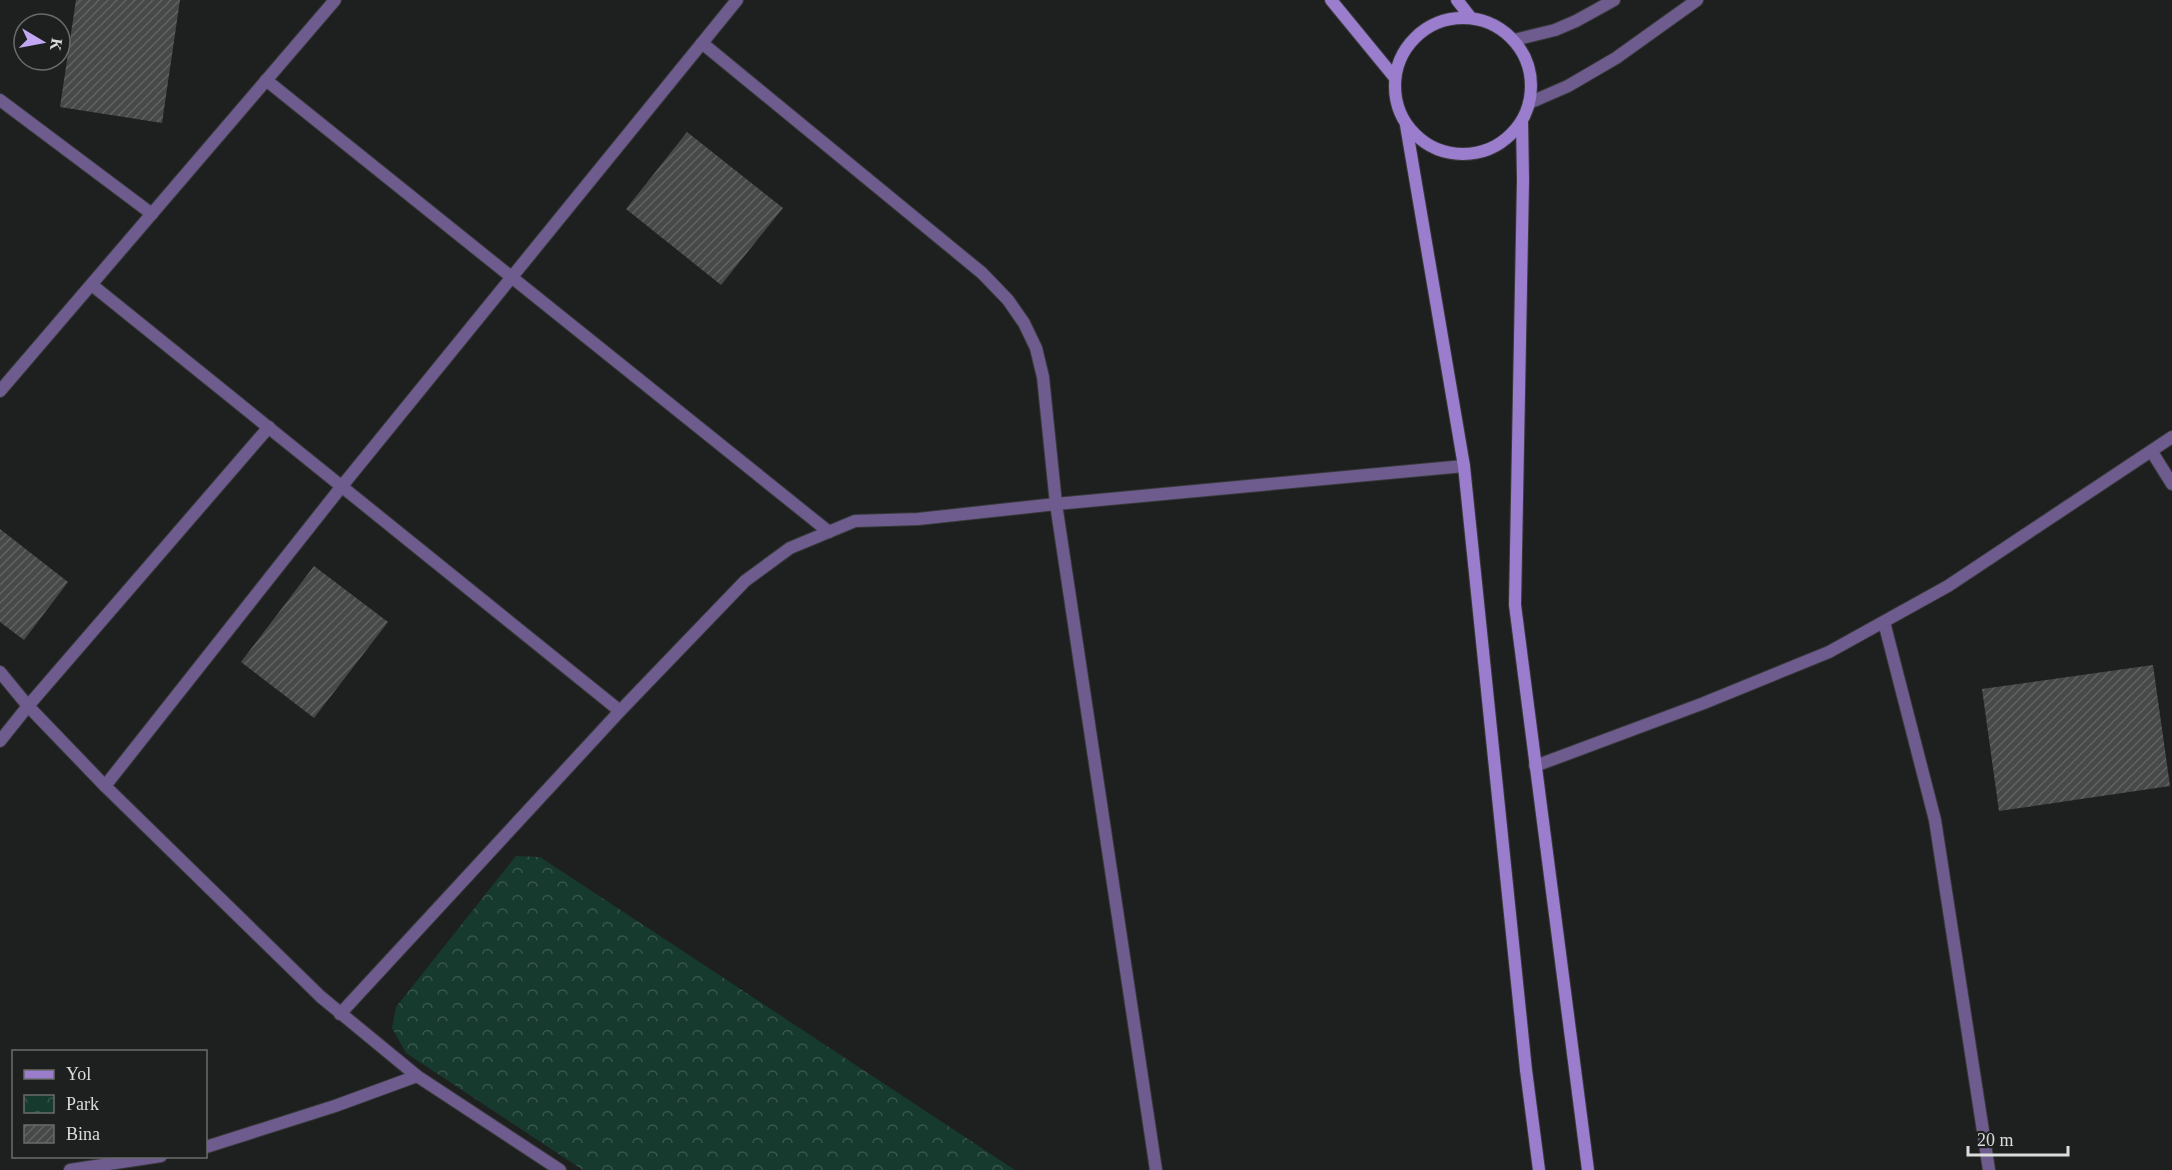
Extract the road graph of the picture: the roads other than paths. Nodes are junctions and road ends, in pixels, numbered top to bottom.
1 (335, 0) edge
2 (737, 0) edge
3 (1331, 0) edge
4 (1458, 0) edge
5 (1614, 0) edge
6 (1696, 0) edge
7 (1471, 18) junction
8 (1514, 40) junction
9 (702, 43) junction
10 (1395, 78) junction
11 (266, 80) junction
12 (0, 100) edge
13 (1529, 103) junction
14 (1522, 121) junction
15 (1406, 125) junction
16 (152, 214) junction
17 (513, 278) junction
18 (92, 285) junction
19 (0, 391) edge
20 (268, 427) junction
21 (2172, 438) edge
22 (2152, 452) junction
23 (1464, 466) junction
24 (2172, 484) edge
25 (342, 486) junction
26 (1056, 504) junction
27 (830, 532) junction
28 (1884, 622) junction
29 (0, 672) edge
30 (27, 706) junction
31 (620, 711) junction
32 (0, 741) edge
33 (1535, 766) junction
34 (105, 786) junction
35 (340, 1014) junction
36 (417, 1076) junction
37 (207, 1147) edge
38 (148, 1158) edge
39 (70, 1170) edge
40 (560, 1170) edge
41 (1156, 1170) edge
42 (1539, 1170) edge
43 (1588, 1170) edge
44 (1989, 1170) edge

1 - 11 street
2 - 9 street
3 - 10 main road
4 - 7 main road
5 - 8 street
6 - 13 street
7 - 8 main road
7 - 10 main road
8 - 13 main road
9 - 17 street
9 - 26 street
10 - 15 main road
11 - 16 street
11 - 17 street
12 - 16 street
13 - 14 main road
14 - 15 main road
14 - 33 main road
15 - 23 main road
16 - 18 street
17 - 25 street
17 - 27 street
18 - 19 street
18 - 20 street
20 - 25 street
20 - 30 street
21 - 22 street
22 - 24 street
22 - 28 street
23 - 26 street
23 - 42 main road
25 - 31 street
25 - 34 street
26 - 27 street
26 - 41 street
27 - 31 street
28 - 33 street
28 - 44 street
29 - 30 street
30 - 32 street
30 - 34 street
31 - 35 street
33 - 43 main road
34 - 35 street
35 - 36 street
36 - 37 street
36 - 40 street
38 - 39 street

